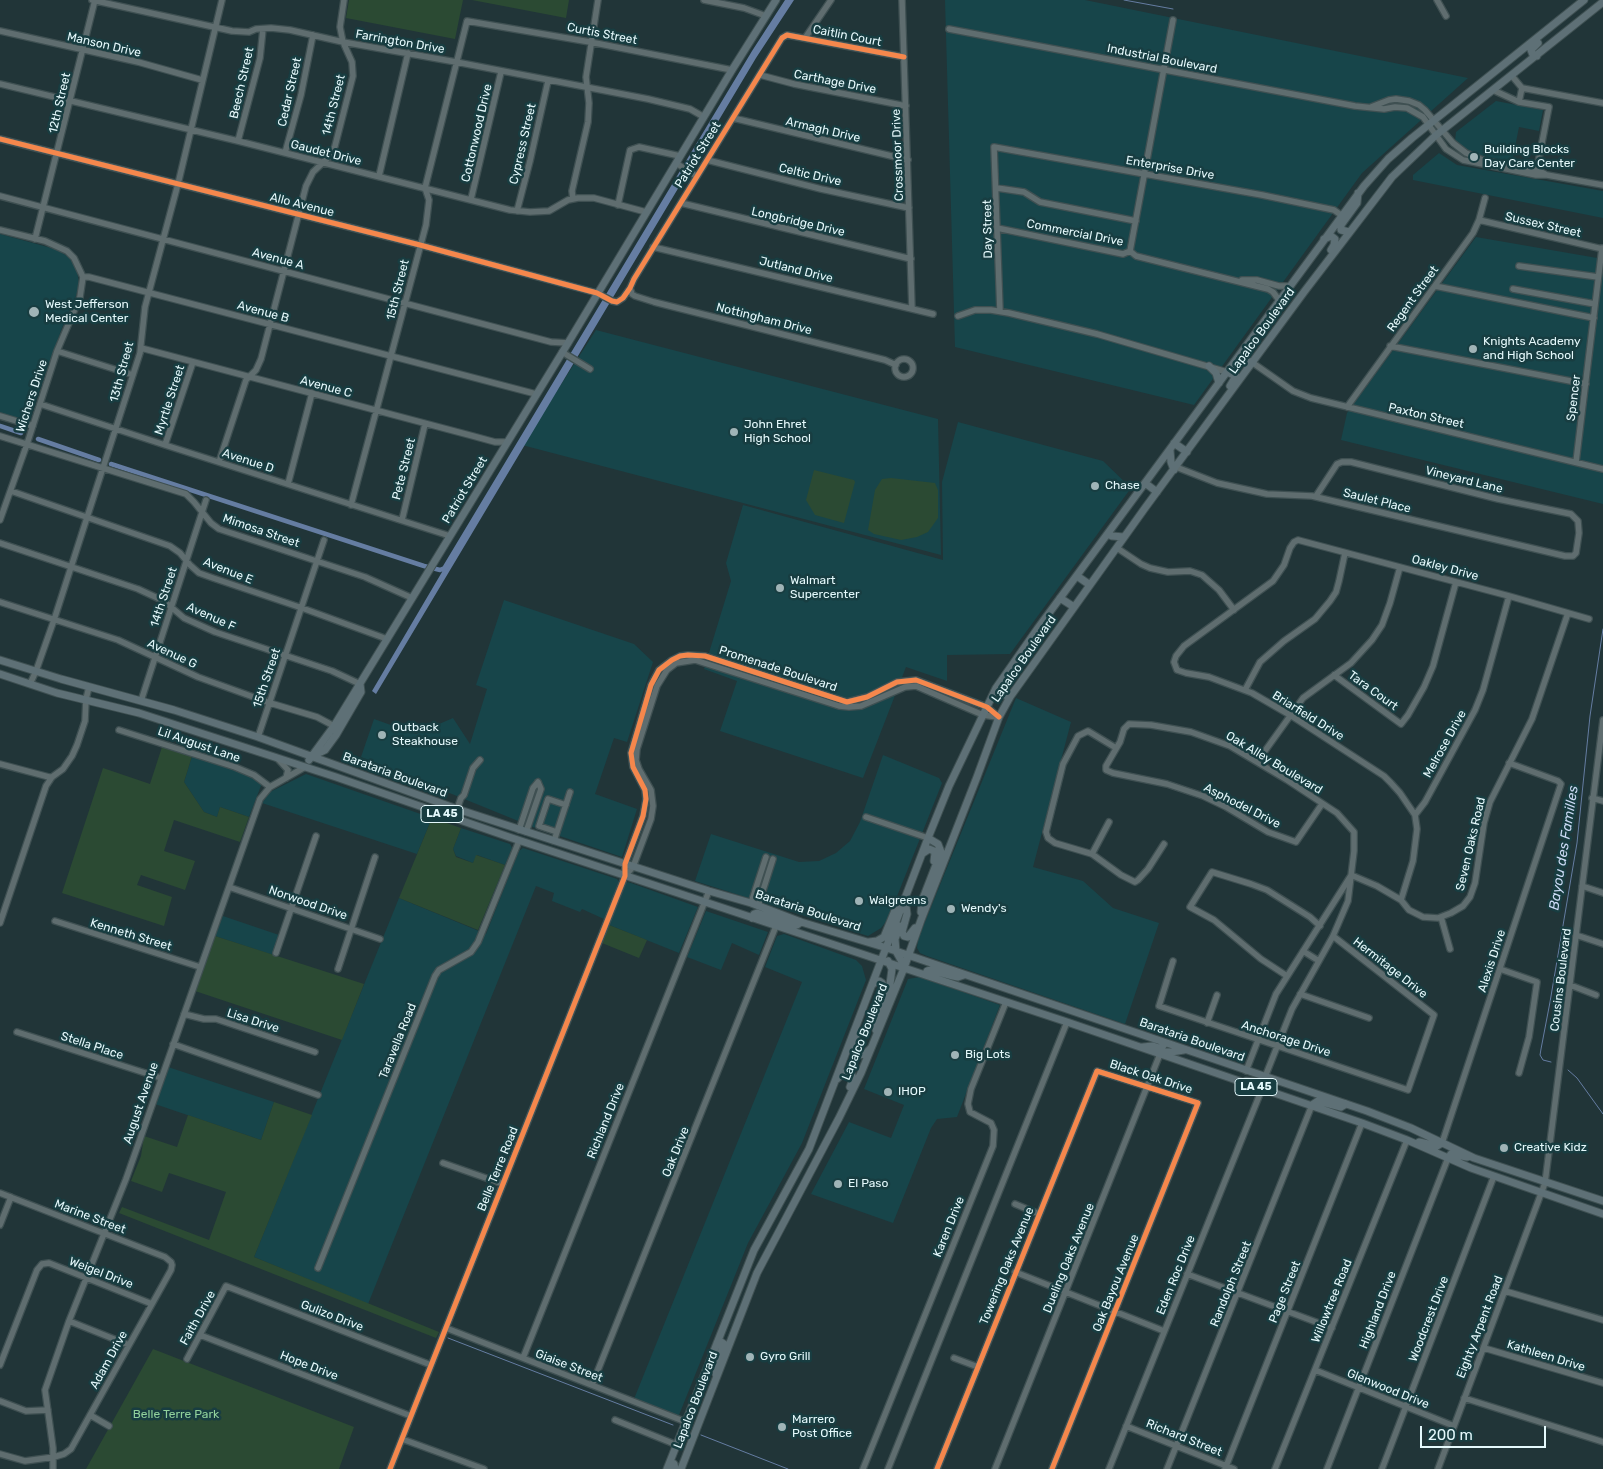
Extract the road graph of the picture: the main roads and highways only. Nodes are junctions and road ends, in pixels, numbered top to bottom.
1 (776, 0) edge
2 (1581, 1) edge
3 (1603, 2) edge
4 (1562, 17) junction
5 (1517, 54) junction
6 (1537, 56) junction
7 (1481, 100) junction
8 (1358, 192) junction
9 (1349, 232) junction
10 (1324, 239) junction
11 (1321, 270) junction
12 (1234, 363) junction
13 (1253, 363) junction
14 (1209, 366) road end
15 (1227, 372) junction
16 (1219, 383) junction
17 (1223, 404) junction
18 (1174, 443) junction
19 (1170, 450) junction
20 (1187, 452) junction
21 (1175, 468) junction
22 (1145, 483) junction
23 (1157, 492) junction
24 (1108, 534) junction
25 (1124, 537) junction
26 (1077, 576) junction
27 (1090, 585) junction
28 (1060, 598) junction
29 (1074, 607) junction
30 (0, 660) edge
31 (0, 674) edge
32 (1002, 679) junction
33 (360, 684) junction
34 (1010, 697) junction
35 (330, 744) junction
36 (312, 756) junction
37 (335, 765) junction
38 (305, 767) junction
39 (523, 831) junction
40 (536, 835) junction
41 (509, 837) junction
42 (928, 838) junction
43 (519, 841) junction
44 (922, 854) junction
45 (928, 886) junction
46 (905, 900) junction
47 (754, 905) junction
48 (906, 909) junction
49 (741, 914) junction
50 (752, 918) junction
51 (921, 920) junction
52 (801, 922) junction
53 (815, 938) junction
54 (866, 942) junction
55 (884, 949) junction
56 (896, 951) junction
57 (908, 956) junction
58 (885, 962) junction
59 (905, 968) junction
60 (964, 974) junction
61 (926, 975) junction
62 (872, 985) junction
63 (1013, 991) junction
64 (1023, 994) junction
65 (996, 998) junction
66 (884, 1000) junction
67 (1006, 1002) junction
68 (862, 1011) junction
69 (1071, 1011) junction
70 (1083, 1015) junction
71 (1054, 1017) junction
72 (1068, 1022) junction
73 (876, 1038) junction
74 (1165, 1043) junction
75 (872, 1046) junction
76 (1140, 1048) junction
77 (1185, 1050) junction
78 (1160, 1054) junction
79 (1265, 1077) junction
80 (1240, 1081) junction
81 (834, 1082) junction
82 (1346, 1104) junction
83 (1312, 1105) junction
84 (839, 1118) junction
85 (1409, 1140) junction
86 (1442, 1143) junction
87 (1448, 1158) junction
88 (1474, 1158) junction
89 (1603, 1201) edge
90 (1603, 1214) edge
91 (717, 1343) junction
92 (714, 1384) junction
93 (692, 1406) junction
94 (686, 1458) junction
95 (670, 1468) edge
96 (681, 1469) edge

1 - 33 main road, Patriot Street
2 - 4 main road, Lapalco Boulevard
3 - 6 main road, Lapalco Boulevard
4 - 5 main road, Lapalco Boulevard
4 - 6 main road
5 - 7 main road
5 - 8 main road, Lapalco Boulevard
6 - 7 main road, Lapalco Boulevard
7 - 9 main road, Lapalco Boulevard
8 - 9 main road
8 - 10 main road, Lapalco Boulevard
9 - 11 main road, Lapalco Boulevard
10 - 11 main road
10 - 12 main road, Lapalco Boulevard
11 - 13 main road, Lapalco Boulevard
12 - 13 main road
12 - 15 main road, Lapalco Boulevard
13 - 17 main road, Lapalco Boulevard
14 - 16 main road
15 - 16 main road, Lapalco Boulevard
15 - 17 main road
16 - 18 main road, Lapalco Boulevard
17 - 20 main road, Lapalco Boulevard
18 - 19 main road, Lapalco Boulevard
18 - 20 main road
19 - 21 main road
19 - 22 main road, Lapalco Boulevard
20 - 21 main road, Lapalco Boulevard
21 - 23 main road, Lapalco Boulevard
22 - 23 main road
22 - 24 main road, Lapalco Boulevard
23 - 25 main road, Lapalco Boulevard
24 - 25 main road
24 - 26 main road, Lapalco Boulevard
25 - 27 main road, Lapalco Boulevard
26 - 27 main road
26 - 28 main road, Lapalco Boulevard
27 - 29 main road, Lapalco Boulevard
28 - 29 main road
28 - 32 main road, Lapalco Boulevard
29 - 34 main road, Lapalco Boulevard
30 - 36 main road, Barataria Boulevard / LA 45
31 - 38 main road, Barataria Boulevard / LA 45
32 - 34 main road
32 - 42 main road, Lapalco Boulevard
33 - 35 main road, Patriot Street
33 - 36 main road, Patriot Street
34 - 51 main road, Lapalco Boulevard
35 - 36 main road, Patriot Street
35 - 37 main road
36 - 37 main road, Barataria Boulevard / LA 45
36 - 38 main road, Patriot Street
37 - 39 main road, Barataria Boulevard / LA 45
38 - 41 main road, Barataria Boulevard / LA 45
39 - 40 main road, Barataria Boulevard / LA 45
39 - 41 main road
40 - 43 main road
40 - 47 main road, Barataria Boulevard / LA 45
41 - 43 main road, Barataria Boulevard / LA 45
42 - 44 main road, Lapalco Boulevard
42 - 45 main road
43 - 49 main road, Barataria Boulevard / LA 45
44 - 45 main road
44 - 46 main road, Lapalco Boulevard
45 - 51 main road
46 - 48 main road
46 - 54 main road
46 - 55 main road, Lapalco Boulevard
47 - 49 main road
47 - 52 main road, Barataria Boulevard / LA 45
48 - 51 main road
48 - 56 main road
49 - 50 main road, Barataria Boulevard / LA 45
50 - 52 main road
50 - 53 main road, Barataria Boulevard / LA 45
51 - 57 main road, Lapalco Boulevard
52 - 54 main road, Barataria Boulevard / LA 45
53 - 54 main road
53 - 58 main road, Barataria Boulevard / LA 45
54 - 55 main road, Barataria Boulevard / LA 45
55 - 56 main road, Barataria Boulevard / LA 45
55 - 58 main road
56 - 57 main road, Barataria Boulevard / LA 45
56 - 59 main road
57 - 59 main road, Lapalco Boulevard
57 - 60 main road, Barataria Boulevard / LA 45
58 - 59 main road, Barataria Boulevard / LA 45
58 - 62 main road, Lapalco Boulevard
58 - 66 main road
59 - 61 main road, Barataria Boulevard / LA 45
59 - 73 main road, Lapalco Boulevard
60 - 61 main road
60 - 63 main road, Barataria Boulevard / LA 45
61 - 65 main road, Barataria Boulevard / LA 45
62 - 66 main road
62 - 68 main road, Lapalco Boulevard
63 - 64 main road, Barataria Boulevard / LA 45
63 - 65 main road
64 - 67 main road
64 - 69 main road, Barataria Boulevard / LA 45
65 - 67 main road, Barataria Boulevard / LA 45
66 - 73 main road
67 - 71 main road, Barataria Boulevard / LA 45
68 - 75 main road
68 - 81 main road, Lapalco Boulevard
69 - 70 main road, Barataria Boulevard / LA 45
69 - 71 main road
70 - 72 main road
70 - 74 main road, Barataria Boulevard / LA 45
71 - 72 main road, Barataria Boulevard / LA 45
72 - 76 main road, Barataria Boulevard / LA 45
73 - 75 main road, Lapalco Boulevard
74 - 76 main road
74 - 77 main road, Barataria Boulevard / LA 45
75 - 84 main road, Lapalco Boulevard
76 - 78 main road, Barataria Boulevard / LA 45
77 - 78 main road
77 - 79 main road, Barataria Boulevard / LA 45
78 - 80 main road, Barataria Boulevard / LA 45
79 - 80 main road
79 - 82 main road, Barataria Boulevard / LA 45
80 - 83 main road, Barataria Boulevard / LA 45
81 - 84 main road
81 - 91 main road, Lapalco Boulevard
82 - 83 main road
82 - 86 main road, Barataria Boulevard / LA 45
83 - 85 main road, Barataria Boulevard / LA 45
84 - 92 main road, Lapalco Boulevard
85 - 86 main road
85 - 87 main road, Barataria Boulevard / LA 45
86 - 88 main road, Barataria Boulevard / LA 45
87 - 88 main road
87 - 90 main road, Barataria Boulevard / LA 45
88 - 89 main road, Barataria Boulevard / LA 45
91 - 92 main road
91 - 93 main road, Lapalco Boulevard
92 - 94 main road, Lapalco Boulevard
93 - 94 main road
93 - 95 main road, Lapalco Boulevard
94 - 96 main road, Lapalco Boulevard

